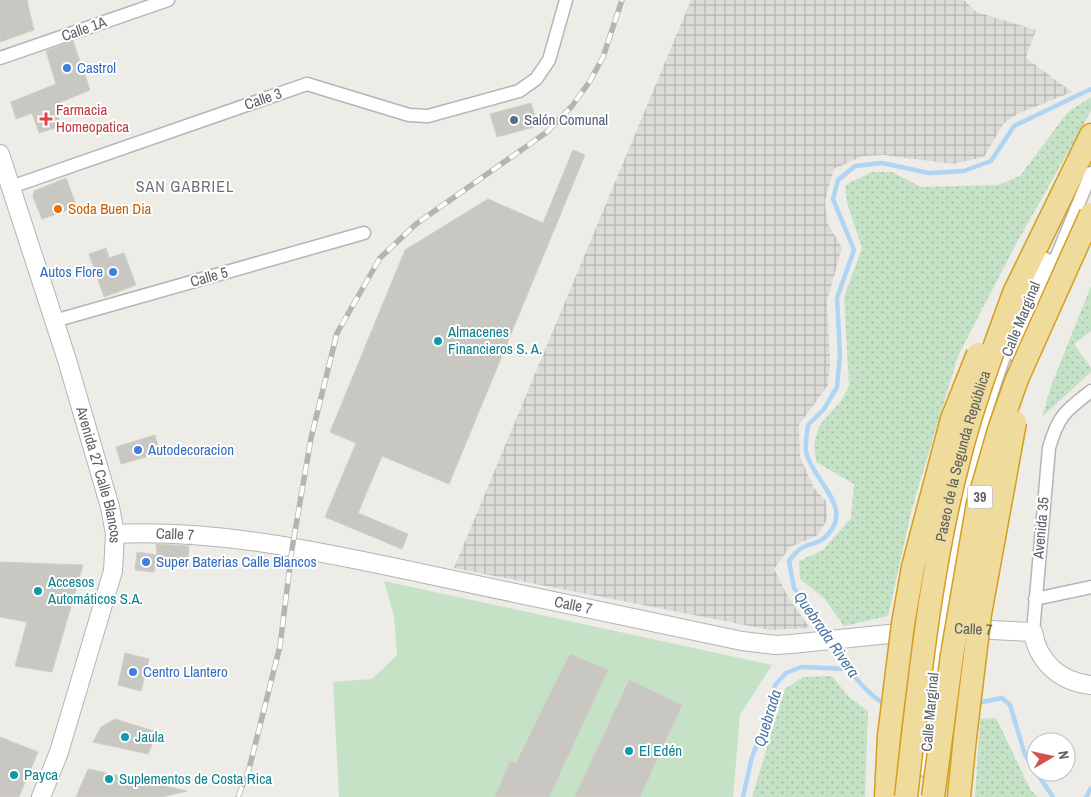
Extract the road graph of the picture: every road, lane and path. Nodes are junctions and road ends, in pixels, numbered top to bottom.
1 (168, 0) edge
2 (566, 0) edge
3 (0, 58) edge
4 (1091, 135) edge
5 (0, 154) edge
6 (1091, 172) edge
7 (11, 187) junction
8 (1091, 214) edge
9 (364, 233) dead end
10 (1014, 293) junction
11 (1045, 319) junction
12 (54, 321) junction
13 (1091, 391) edge
14 (115, 534) junction
15 (1091, 588) edge
16 (1035, 599) junction
17 (944, 628) junction
18 (1033, 632) junction
19 (1091, 685) edge
20 (41, 797) edge
21 (886, 797) edge
22 (906, 797) edge
23 (923, 797) edge
24 (933, 797) edge
25 (959, 797) edge

1 - 3 street, Calle 1A
2 - 7 street, Calle 3
4 - 10 highway, Paseo de la Segunda República / 39
5 - 7 street, Avenida 27 Calle Blancos
6 - 17 street, Calle Marginal
7 - 12 street, Avenida 27 Calle Blancos
8 - 11 highway, Paseo de la Segunda República / 39, bridge
9 - 12 street, Calle 5
10 - 21 highway, bridge
10 - 22 highway, Paseo de la Segunda República / 39, bridge
11 - 24 highway, Paseo de la Segunda República / 39, bridge
11 - 25 highway, bridge
12 - 14 street, Avenida 27 Calle Blancos
13 - 16 street, Avenida 35
14 - 17 street, Calle 7
14 - 20 street, Avenida 27 Calle Blancos
15 - 16 street
16 - 18 street, Avenida 35
17 - 18 street, Calle 7
17 - 23 street, Calle Marginal
18 - 19 street

